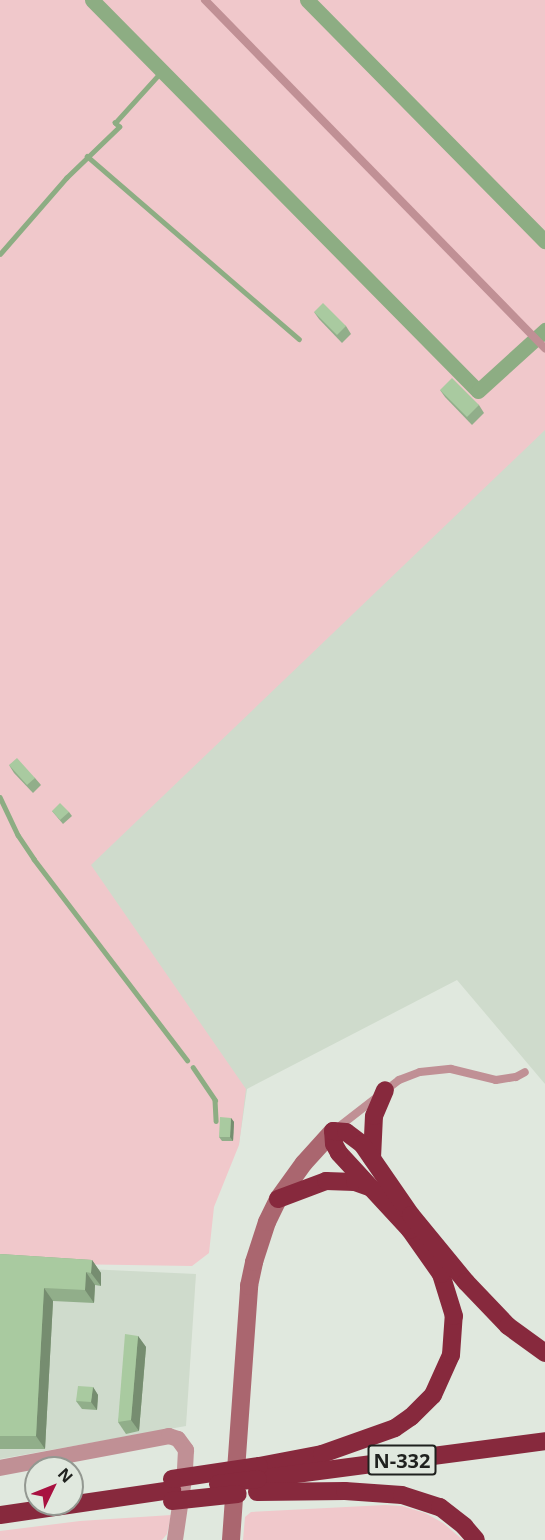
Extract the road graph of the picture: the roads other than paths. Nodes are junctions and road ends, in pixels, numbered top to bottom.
1 (205, 0) edge
2 (545, 349) edge
3 (525, 1072) dead end
4 (385, 1090) junction
5 (333, 1131) junction
6 (373, 1160) junction
7 (371, 1188) junction
8 (278, 1199) junction
9 (545, 1353) edge
10 (545, 1441) edge
11 (0, 1468) edge
12 (258, 1479) junction
13 (84, 1499) edge
14 (24, 1503) edge
15 (0, 1507) edge
16 (24, 1510) edge
17 (0, 1515) edge
18 (175, 1540) edge
19 (231, 1540) edge
20 (476, 1540) edge

1 - 2 lane
3 - 4 lane
4 - 5 lane
4 - 6 highway
5 - 6 highway
5 - 7 highway
5 - 8 street
6 - 9 highway
7 - 8 highway
7 - 12 highway
8 - 19 street
10 - 12 highway, N-332
11 - 18 street
12 - 13 highway, N-332, bridge
12 - 20 highway
14 - 15 highway
16 - 17 highway, N-332

